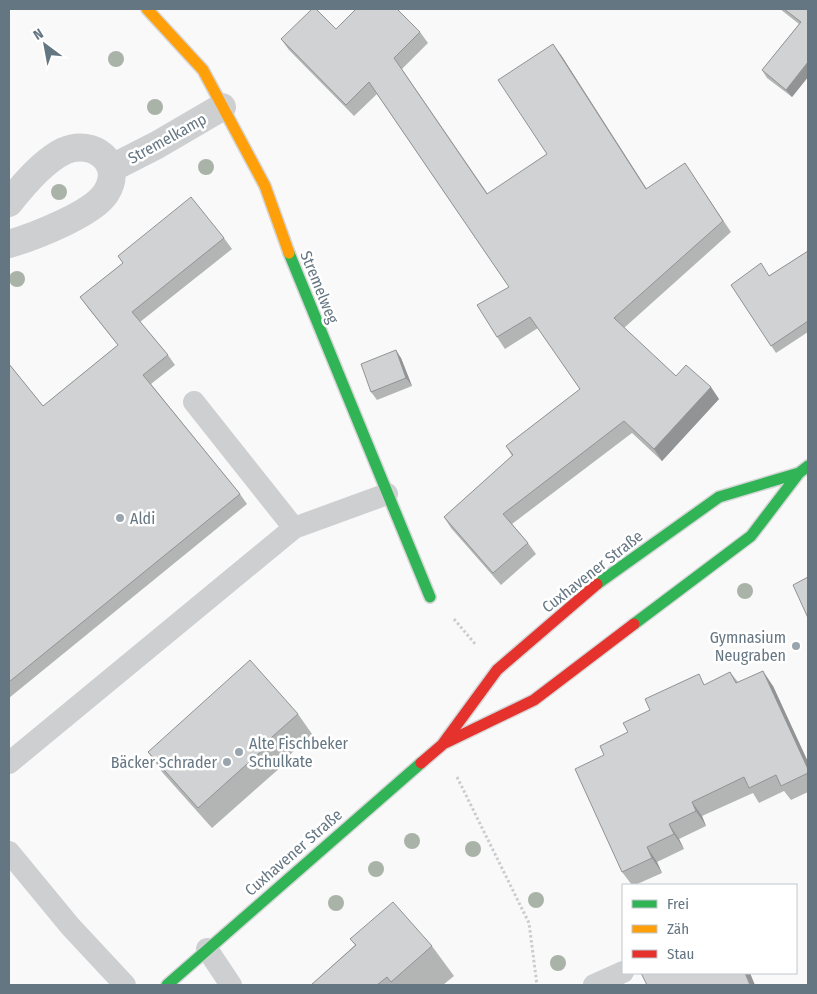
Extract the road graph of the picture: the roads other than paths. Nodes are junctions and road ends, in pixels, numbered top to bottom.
1 (146, 9) edge
2 (222, 107) junction
3 (112, 168) junction
4 (9, 203) edge
5 (9, 244) edge
6 (194, 402) dead end
7 (803, 469) edge
8 (387, 494) junction
9 (294, 528) junction
10 (430, 597) road end
11 (442, 745) junction
12 (9, 763) edge
13 (9, 852) edge
14 (207, 949) junction
15 (622, 972) edge
16 (125, 985) edge
17 (167, 985) edge
18 (231, 985) edge
19 (594, 985) edge

1 - 2 main road, Stremelweg
2 - 3 street, Stremelkamp
2 - 8 main road, Stremelweg
3 - 4 street, Stremelkamp
3 - 5 street, Stremelkamp
6 - 9 lane
7 - 11 main road, Cuxhavener Straße
7 - 11 main road, Cuxhavener Straße
8 - 9 lane
8 - 10 main road, Stremelweg
9 - 12 lane
11 - 14 main road, Cuxhavener Straße
13 - 16 lane
14 - 17 main road, Cuxhavener Straße
14 - 18 lane
15 - 19 lane

